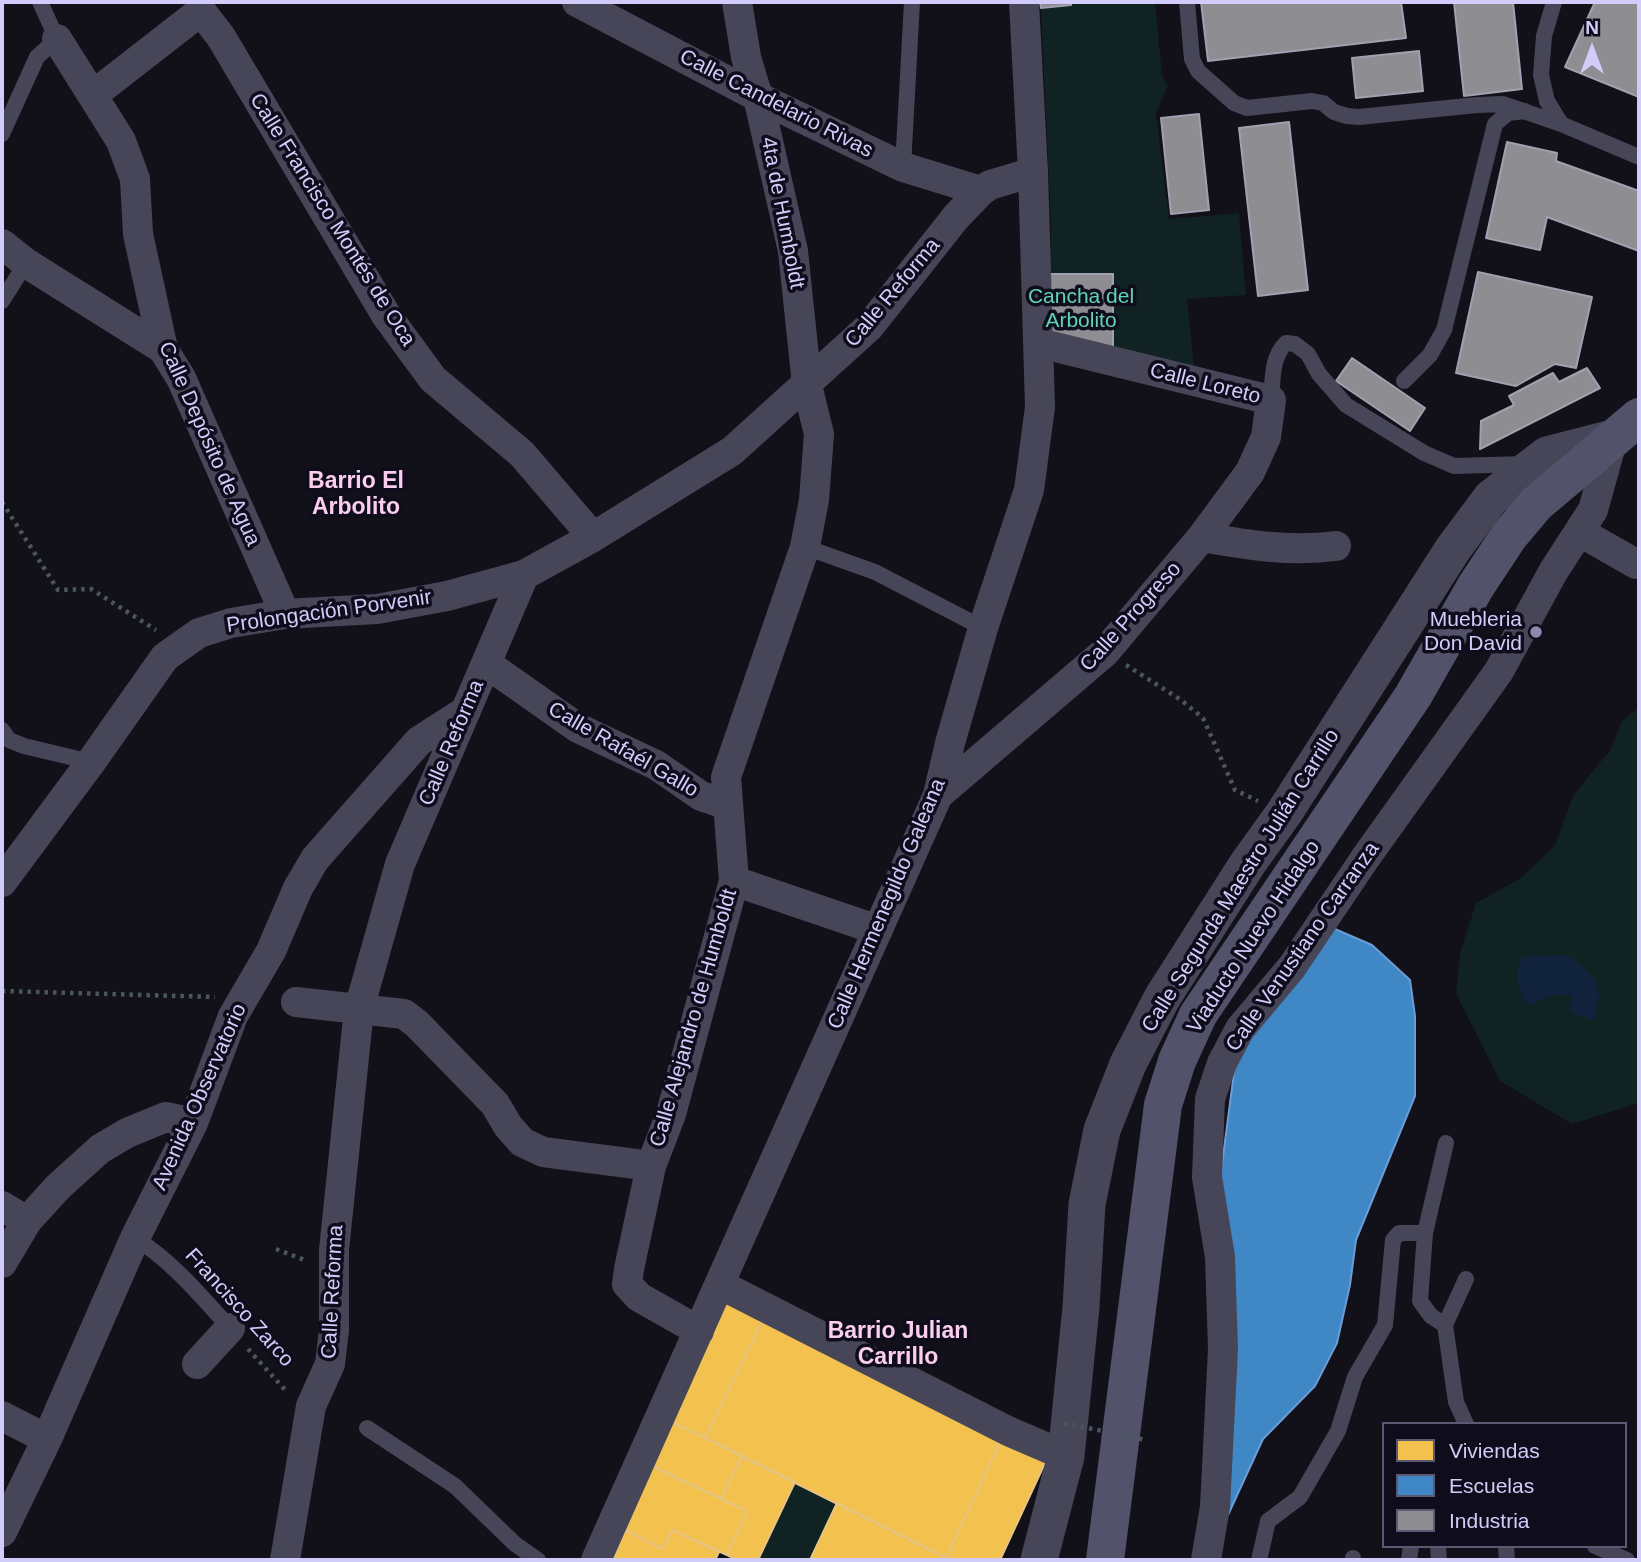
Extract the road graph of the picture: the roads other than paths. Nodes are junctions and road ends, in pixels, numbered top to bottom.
1 (40, 2) edge
2 (577, 2) edge
3 (737, 2) edge
4 (912, 2) edge
5 (1024, 2) edge
6 (1187, 2) edge
7 (1553, 2) edge
8 (208, 6) edge
9 (57, 39) junction
10 (93, 95) junction
11 (758, 97) junction
12 (1527, 111) junction
13 (1562, 124) junction
14 (2, 134) edge
15 (1639, 157) edge
16 (903, 167) junction
17 (1033, 172) junction
18 (981, 191) junction
19 (2, 244) edge
20 (26, 262) junction
21 (2, 301) edge
22 (1039, 343) junction
23 (163, 349) junction
24 (1404, 381) dead end
25 (807, 385) junction
26 (1271, 400) junction
27 (1626, 428) edge
28 (1534, 463) junction
29 (1580, 532) junction
30 (593, 537) junction
31 (1202, 537) junction
32 (1336, 546) dead end
33 (805, 547) junction
34 (1636, 564) dead end
35 (524, 575) junction
36 (285, 614) junction
37 (983, 628) junction
38 (487, 664) junction
39 (467, 711) junction
40 (2, 730) edge
41 (91, 762) junction
42 (938, 795) junction
43 (727, 805) junction
44 (734, 881) junction
45 (2, 882) edge
46 (878, 930) junction
47 (296, 1002) dead end
48 (359, 1009) junction
49 (193, 1123) junction
50 (1446, 1143) dead end
51 (651, 1166) junction
52 (14, 1213) edge
53 (1425, 1233) junction
54 (135, 1238) junction
55 (2, 1263) edge
56 (1466, 1279) dead end
57 (721, 1284) junction
58 (1445, 1325) junction
59 (230, 1328) joint
60 (699, 1331) junction
61 (197, 1364) dead end
62 (2, 1416) edge
63 (1465, 1422) edge
64 (367, 1428) dead end
65 (47, 1439) junction
66 (1065, 1440) junction
67 (2, 1532) edge
68 (1599, 1548) edge
69 (285, 1560) edge
70 (538, 1560) edge
71 (596, 1560) edge
72 (1040, 1560) edge
73 (1105, 1560) edge
74 (1206, 1560) edge
75 (1259, 1560) edge
76 (1626, 1560) edge

1 - 9 lane
2 - 11 street, Calle Candelario Rivas
3 - 11 street, 4ta de Humboldt
4 - 16 lane
5 - 17 street, Calle Hermenegildo Galeana
6 - 12 lane
7 - 13 lane
8 - 10 street
8 - 30 street, Calle Francisco Montés de Oca
9 - 10 street, Calle Depósito de Agua
9 - 14 lane
10 - 23 street, Calle Depósito de Agua
11 - 16 street, Calle Candelario Rivas
11 - 25 street, 4ta de Humboldt
12 - 13 lane
12 - 24 lane
13 - 15 lane
16 - 18 street, Calle Candelario Rivas
17 - 18 street, Calle Reforma
17 - 22 street, Calle Hermenegildo Galeana
18 - 25 street, Calle Reforma
19 - 20 street
20 - 21 lane
20 - 23 street
22 - 26 street, Calle Loreto
22 - 37 street, Calle Hermenegildo Galeana
23 - 36 street, Calle Depósito de Agua
25 - 30 street, Calle Reforma
25 - 33 street, Calle Alejandro de Humboldt
26 - 28 lane, Calle Loreto
26 - 31 street, Calle Progreso
27 - 28 street, Calle Segunda Maestro Julián Carrillo
27 - 29 street, Calle Venustiano Carranza
27 - 73 main road, Viaducto Nuevo Hidalgo
28 - 66 street, Calle Segunda Maestro Julián Carrillo
29 - 34 street
29 - 74 street, Calle Venustiano Carranza
30 - 35 street, Calle Reforma
31 - 32 street
31 - 42 street, Calle Progreso
33 - 37 lane
33 - 43 street, Calle Alejandro de Humboldt
35 - 36 street, Prolongación Porvenir
35 - 38 street, Calle Reforma
36 - 41 street, Prolongación Porvenir
37 - 42 street, Calle Hermenegildo Galeana
38 - 39 street, Calle Reforma
38 - 43 street, Calle Rafaél Gallo
39 - 48 street, Calle Reforma
39 - 49 street, Avenida Observatorio
40 - 41 lane
41 - 45 street, Prolongación Porvenir
42 - 46 street, Calle Hermenegildo Galeana
43 - 44 street, Calle Alejandro de Humboldt
44 - 46 street
44 - 51 street, Calle Alejandro de Humboldt
46 - 57 street, Calle Hermenegildo Galeana
47 - 48 street
48 - 51 street
48 - 69 street, Calle Reforma
49 - 52 street
49 - 54 street, Avenida Observatorio
50 - 53 lane
51 - 60 street, Calle Alejandro de Humboldt
52 - 55 street
53 - 58 lane
53 - 75 lane
54 - 59 lane, Francisco Zarco
54 - 65 street, Avenida Observatorio
56 - 58 lane
57 - 60 street, Calle Hermenegildo Galeana
57 - 66 street
58 - 63 lane
59 - 61 street
60 - 71 street, Calle Hermenegildo Galeana
62 - 65 street
64 - 70 lane
65 - 67 street, Avenida Observatorio
66 - 72 street, Calle Segunda Maestro Julián Carrillo
68 - 76 lane

